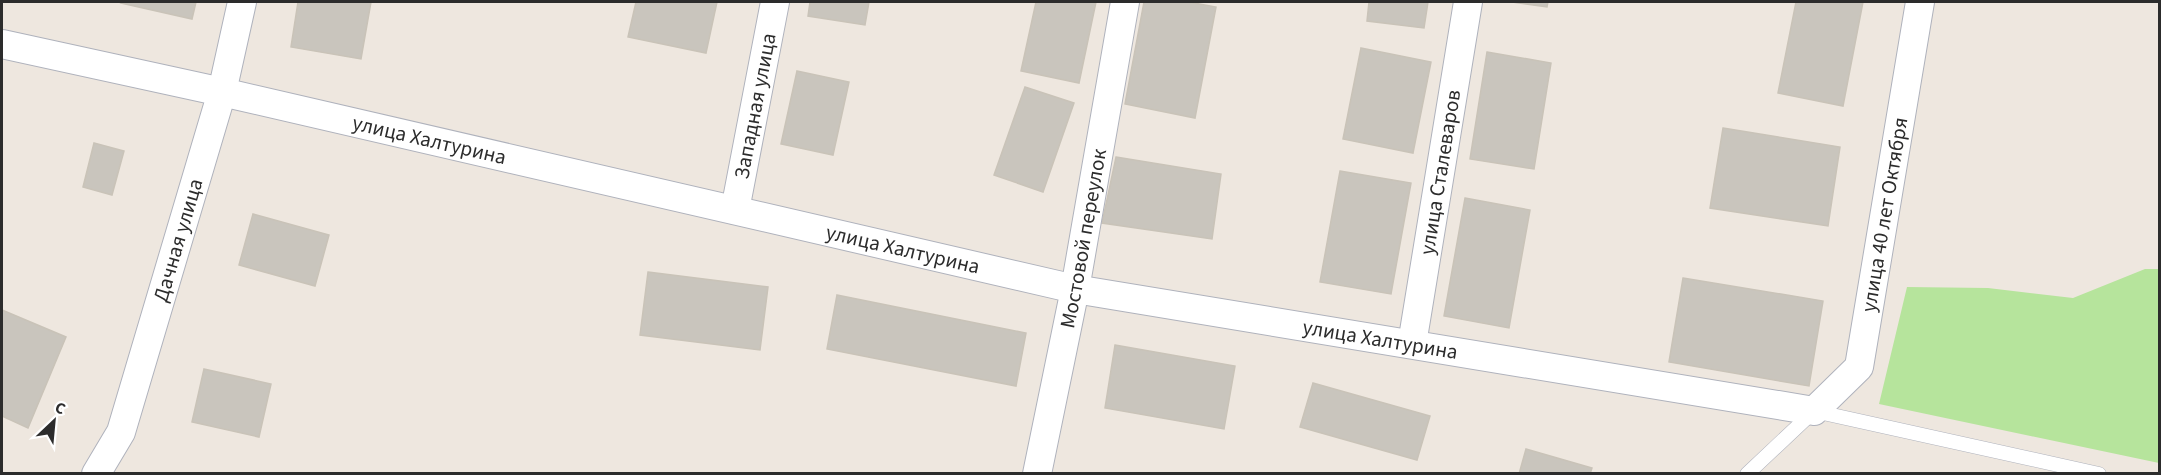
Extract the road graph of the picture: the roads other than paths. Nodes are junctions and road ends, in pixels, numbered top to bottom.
1 (242, 2) edge
2 (775, 2) edge
3 (1125, 2) edge
4 (1468, 2) edge
5 (1920, 2) edge
6 (2, 44) edge
7 (222, 92) junction
8 (735, 210) junction
9 (1075, 289) junction
10 (1412, 344) junction
11 (1814, 411) junction
12 (96, 474) edge
13 (1037, 474) edge
14 (1747, 474) edge
15 (2099, 474) edge

1 - 7 street, Дачная улица
2 - 8 street, Западная улица
3 - 9 street, Мостовой переулок
4 - 10 street, улица Сталеваров
5 - 11 street, улица 40 лет Октября
6 - 7 street, улица Халтурина
7 - 8 street, улица Халтурина
7 - 12 street, Дачная улица
8 - 9 street, улица Халтурина
9 - 10 street, улица Халтурина
9 - 13 street, Мостовой переулок
10 - 11 street, улица Халтурина
11 - 14 lane
11 - 15 lane

